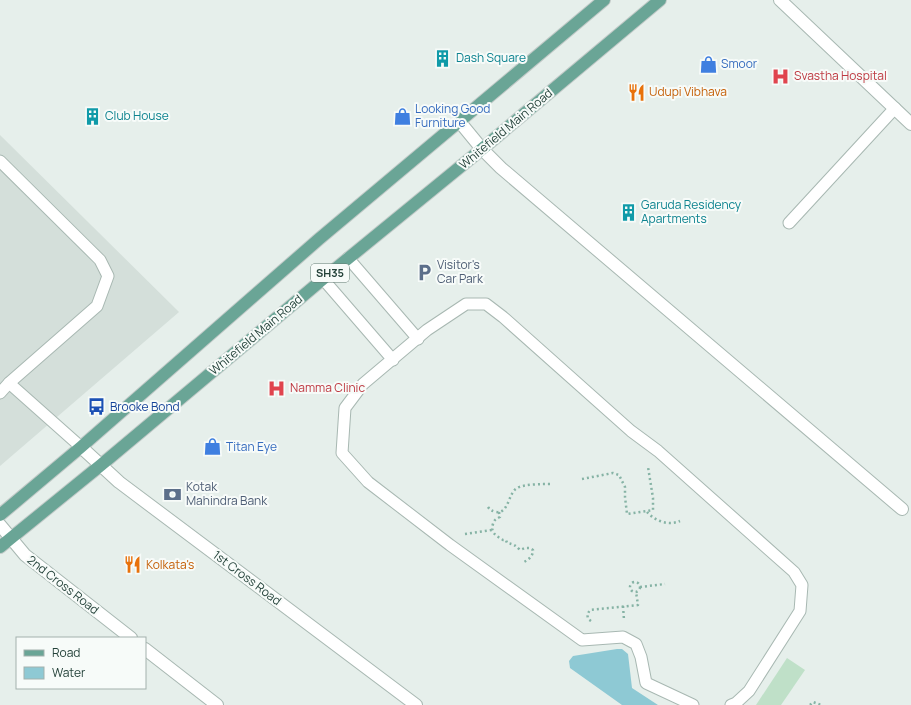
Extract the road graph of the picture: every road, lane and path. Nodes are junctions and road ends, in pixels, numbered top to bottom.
1 (604, 0) edge
2 (660, 0) edge
3 (780, 0) edge
4 (895, 108) junction
5 (459, 121) junction
6 (911, 124) edge
7 (482, 150) junction
8 (0, 161) edge
9 (789, 223) dead end
10 (348, 258) junction
11 (323, 279) junction
12 (418, 339) junction
13 (393, 360) junction
14 (9, 383) junction
15 (0, 393) edge
16 (81, 447) junction
17 (101, 465) junction
18 (648, 467) dead end
19 (582, 479) dead end
20 (552, 484) dead end
21 (488, 508) dead end
22 (902, 509) dead end
23 (499, 512) junction
24 (647, 512) junction
25 (0, 515) edge
26 (680, 521) dead end
27 (0, 525) edge
28 (492, 530) junction
29 (464, 534) dead end
30 (11, 538) junction
31 (0, 547) edge
32 (522, 563) dead end
33 (665, 584) dead end
34 (640, 587) junction
35 (636, 592) junction
36 (623, 606) junction
37 (592, 621) dead end
38 (620, 623) dead end
39 (130, 637) edge
40 (146, 650) edge
41 (217, 705) edge
42 (416, 705) edge
43 (693, 705) edge
44 (731, 705) edge
45 (810, 705) edge
46 (821, 705) edge

1 - 5 main road, SH35
2 - 7 main road, Whitefield Main Road / SH35
3 - 4 street
4 - 6 street
4 - 9 lane
5 - 7 street
5 - 16 main road, SH35
7 - 10 main road, Whitefield Main Road / SH35
7 - 22 street
8 - 14 lane
10 - 11 main road, Whitefield Main Road / SH35
10 - 12 lane
11 - 13 lane
11 - 17 main road, Whitefield Main Road / SH35
12 - 13 lane
12 - 44 lane
13 - 43 lane
14 - 15 lane
14 - 16 lane
16 - 17 street, 1st Cross Road
16 - 25 main road, SH35
17 - 30 main road, Whitefield Main Road / SH35
17 - 42 street, 1st Cross Road
18 - 24 path
19 - 24 path
20 - 23 path
21 - 23 path
23 - 28 path
24 - 26 path
27 - 30 street, 2nd Cross Road
28 - 29 path
28 - 32 path
30 - 31 main road, Whitefield Main Road / SH35
30 - 39 street, 2nd Cross Road
33 - 34 path
34 - 35 path
34 - 35 path
35 - 36 path
36 - 37 path
36 - 38 path
40 - 41 street
45 - 46 path

